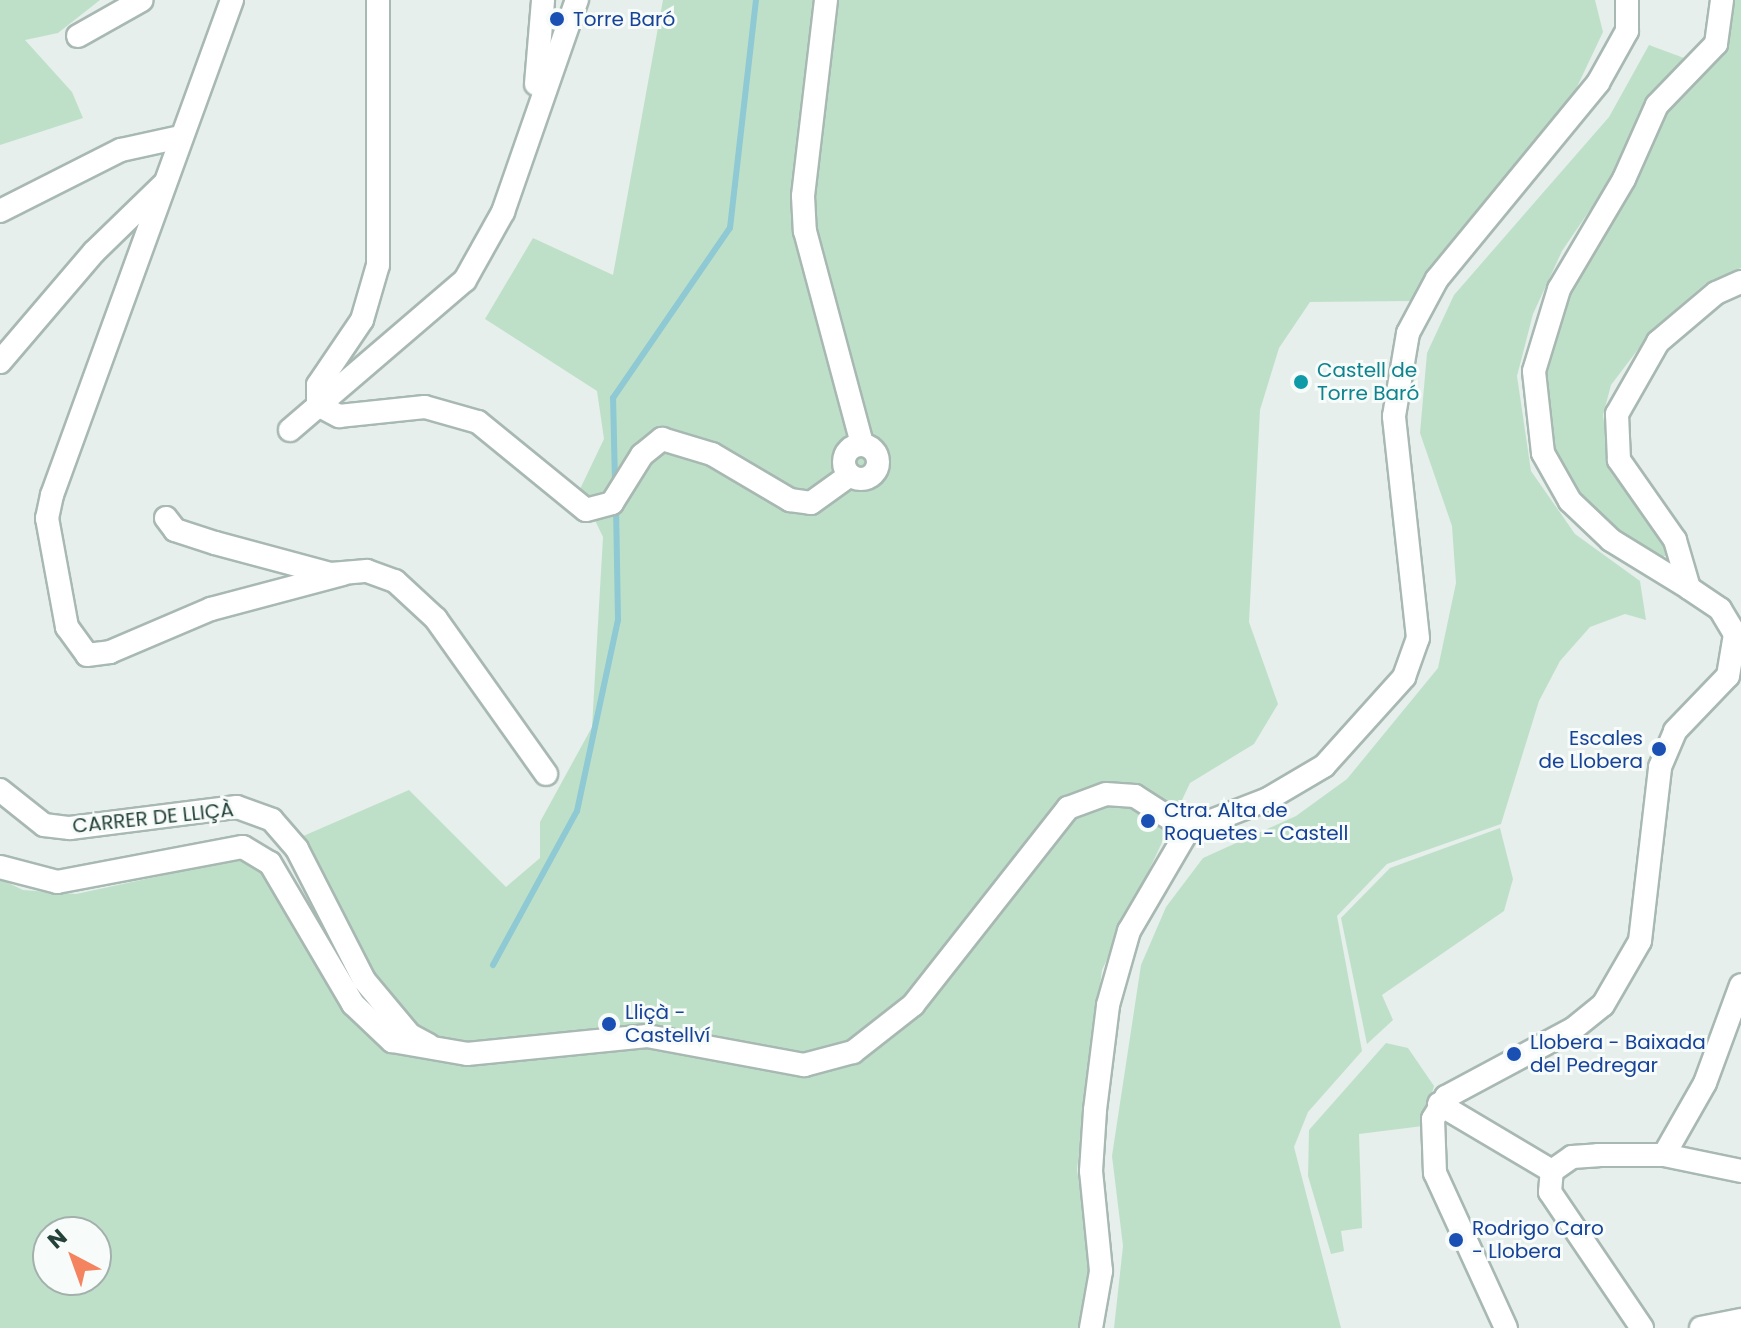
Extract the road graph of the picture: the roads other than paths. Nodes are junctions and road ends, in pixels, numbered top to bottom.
1 (142, 0) edge
2 (232, 0) edge
3 (378, 0) edge
4 (543, 0) edge
5 (577, 0) edge
6 (826, 0) edge
7 (1627, 0) edge
8 (1722, 0) edge
9 (78, 36) dead end
10 (536, 105) junction
11 (176, 138) junction
12 (163, 185) junction
13 (0, 211) edge
14 (1741, 282) edge
15 (0, 362) edge
16 (318, 405) junction
17 (290, 430) dead end
18 (166, 518) dead end
19 (1680, 550) junction
20 (1654, 570) junction
21 (343, 574) junction
22 (1689, 588) junction
23 (546, 774) dead end
24 (0, 790) edge
25 (1188, 830) junction
26 (0, 867) edge
27 (1741, 985) edge
28 (434, 1048) junction
29 (1439, 1104) junction
30 (1664, 1155) junction
31 (1552, 1171) junction
32 (1741, 1171) edge
33 (1741, 1320) edge
34 (1091, 1328) edge
35 (1506, 1328) edge
36 (1642, 1328) edge
37 (1701, 1328) edge

1 - 9 street
2 - 11 street
3 - 16 street
4 - 10 street
5 - 10 street
6 - 16 street
7 - 25 street
8 - 20 street
10 - 16 street
11 - 12 street
11 - 13 street
12 - 15 street
12 - 21 street
14 - 19 street
16 - 17 street
18 - 21 street
19 - 20 street
19 - 22 street
20 - 22 street
21 - 23 street
22 - 29 street
24 - 28 street, CARRER DE LLIÇÀ
25 - 28 street
25 - 34 street
26 - 28 street
27 - 30 street
29 - 31 street
29 - 35 street
30 - 31 street
30 - 32 street
31 - 36 street
33 - 37 street

